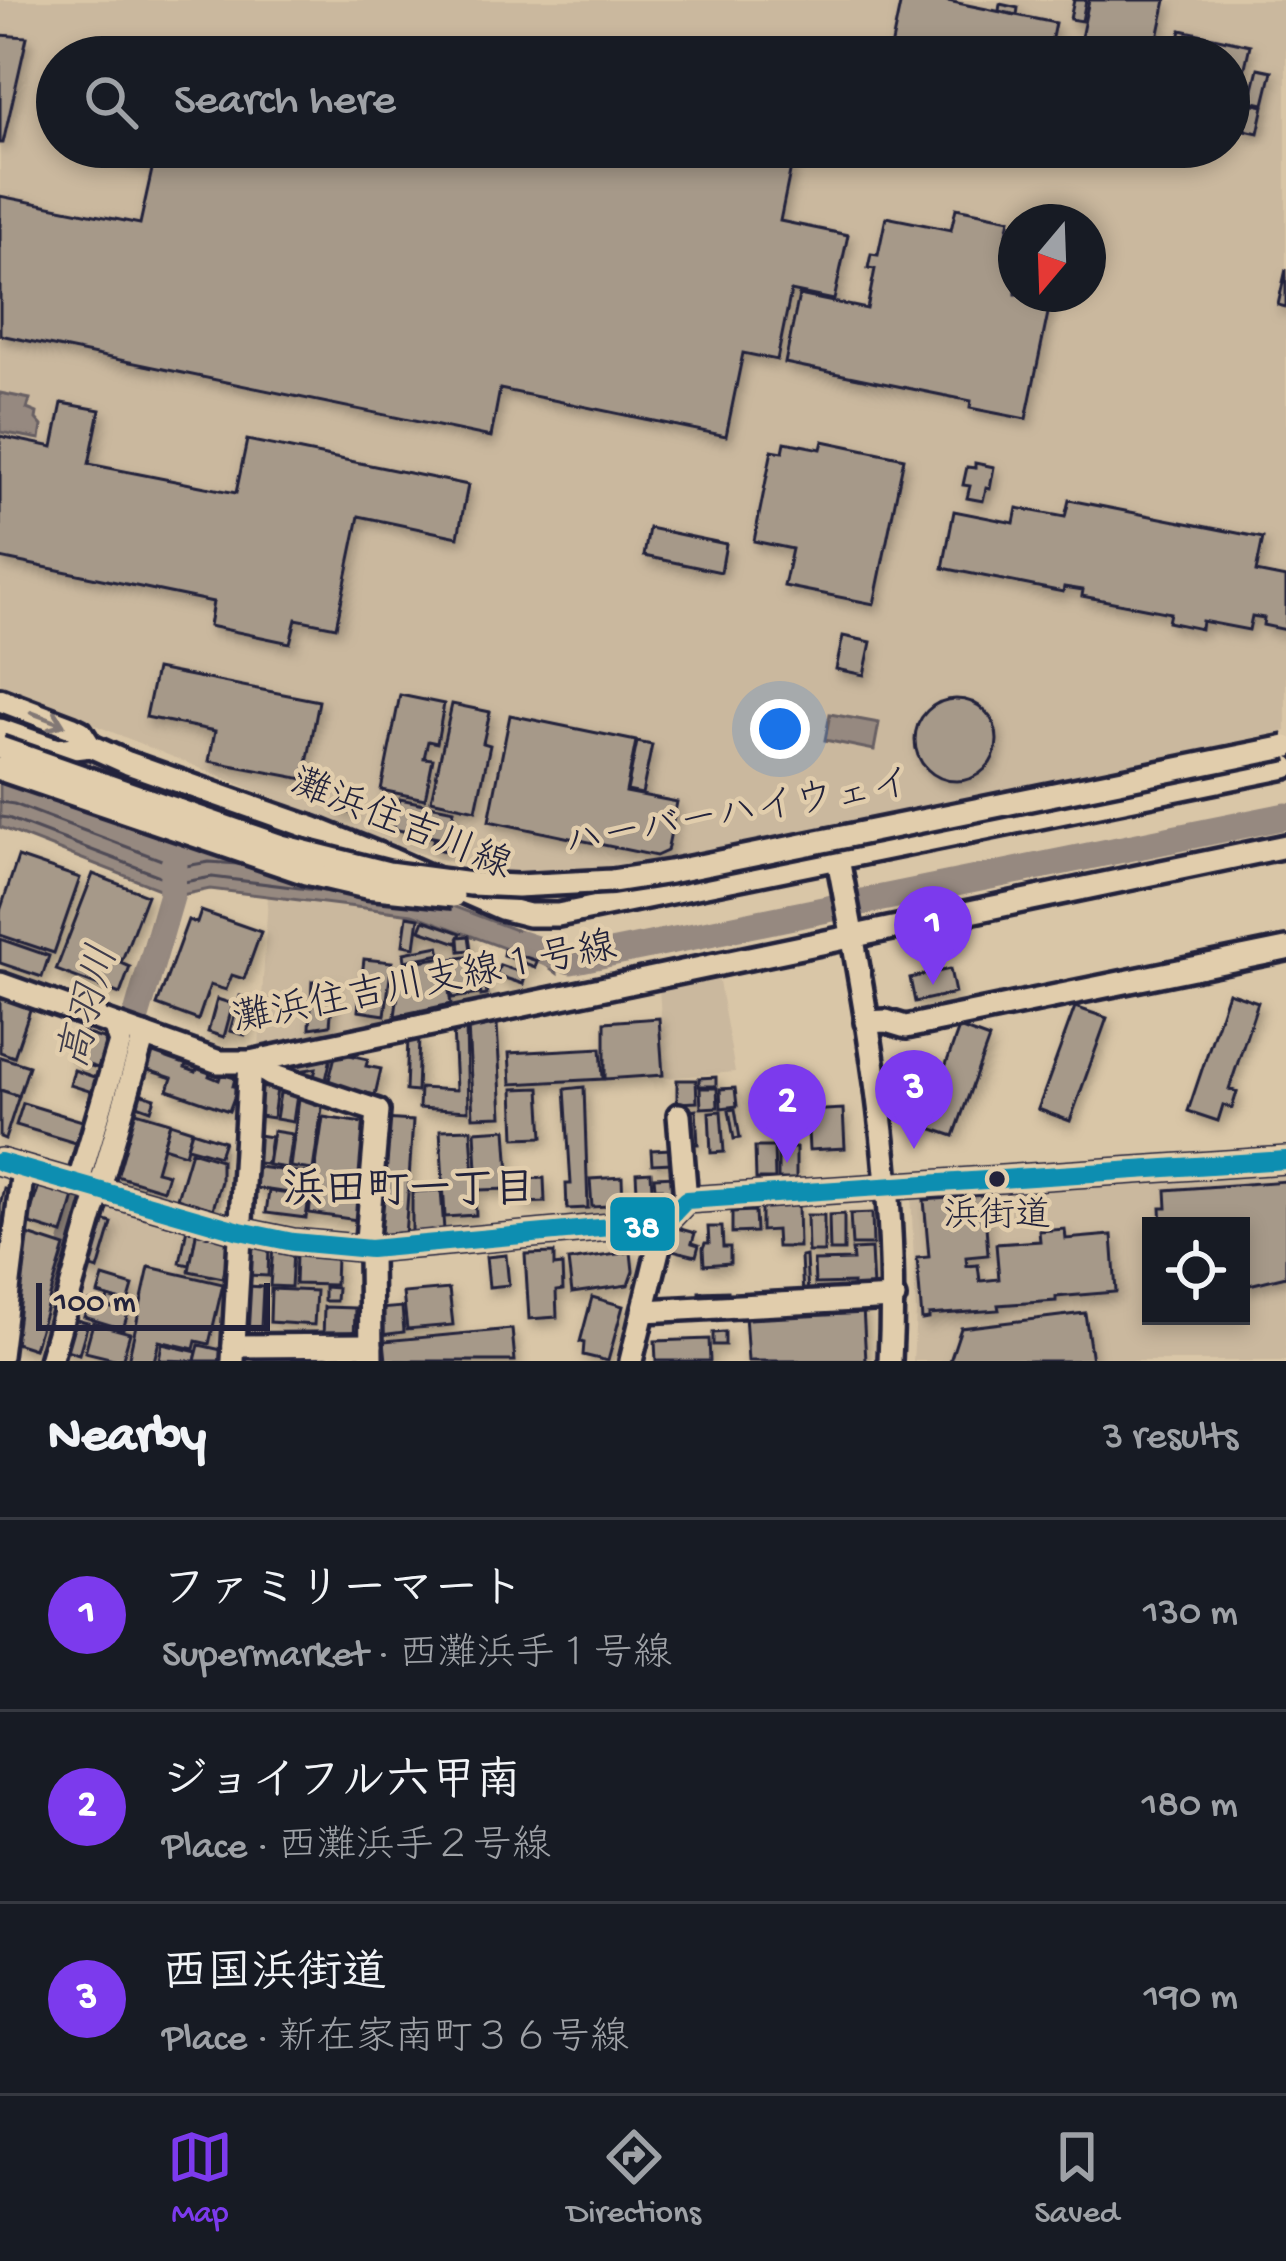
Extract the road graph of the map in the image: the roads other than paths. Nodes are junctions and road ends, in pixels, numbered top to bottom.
1 (0, 700) edge
2 (0, 730) edge
3 (90, 746) junction
4 (1286, 747) edge
5 (0, 748) edge
6 (1286, 757) edge
7 (1286, 767) edge
8 (0, 769) edge
9 (1286, 846) edge
10 (838, 859) junction
11 (848, 915) junction
12 (1286, 949) edge
13 (0, 984) edge
14 (866, 1022) junction
15 (131, 1030) junction
16 (250, 1062) junction
17 (680, 1115) dead end
18 (1286, 1160) edge
19 (0, 1162) edge
20 (23, 1169) junction
21 (889, 1186) junction
22 (88, 1187) junction
23 (686, 1200) junction
24 (665, 1222) junction
25 (240, 1231) junction
26 (370, 1250) junction
27 (893, 1298) junction
28 (644, 1311) junction
29 (234, 1353) edge
30 (371, 1353) edge
31 (0, 1356) edge
32 (50, 1361) edge
33 (631, 1361) edge
34 (890, 1361) edge

1 -> 3 street
2 - 3 street
3 - 10 street, 灘浜住吉川線
4 - 5 street, ハーバーハイウェイ, bridge
6 - 8 street, ハーバーハイウェイ, bridge
7 - 10 street, 灘浜住吉川線
9 - 11 street, 灘浜住吉川支線１号線
10 - 11 street
11 - 14 street
11 - 16 street, 灘浜住吉川支線１号線
12 - 14 street
13 - 15 street, 灘浜住吉川支線１号線
14 - 21 street
15 - 16 street, 灘浜住吉川支線１号線
15 - 22 street
15 - 22 street
16 - 25 street
16 - 26 street
17 - 23 street
18 - 21 street
19 - 20 street
20 - 22 street
20 - 31 street
21 - 23 street
21 - 27 street
22 - 25 street
22 - 32 street
23 - 24 street
24 - 26 street
24 - 28 street
25 - 26 street
25 - 29 street
26 - 30 street
27 - 28 street
27 - 34 street
28 - 33 street
29 - 30 street

